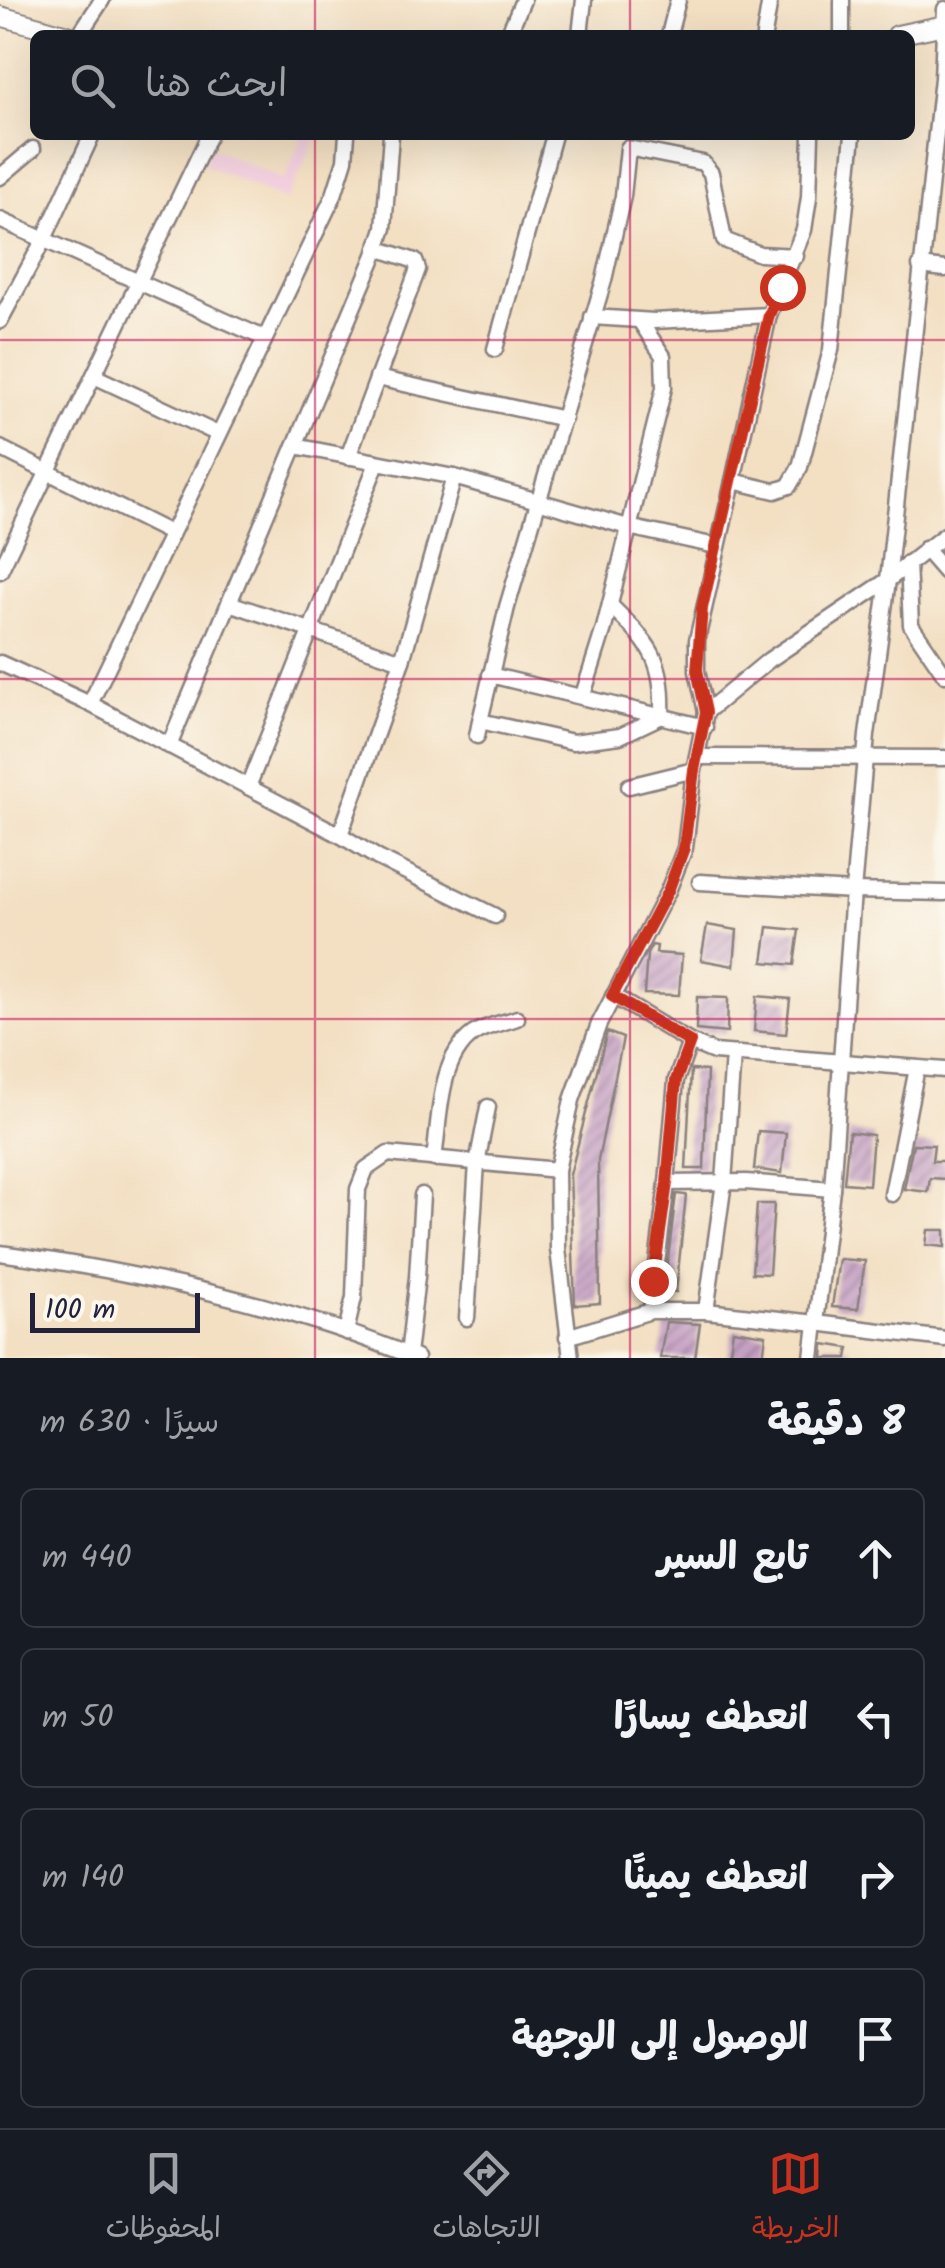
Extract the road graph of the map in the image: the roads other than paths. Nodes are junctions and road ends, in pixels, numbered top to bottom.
1 (102, 0) edge
2 (523, 0) edge
3 (584, 0) edge
4 (678, 0) edge
5 (770, 0) edge
6 (842, 0) edge
7 (0, 16) edge
8 (944, 20) edge
9 (50, 30) edge
10 (82, 30) edge
11 (510, 30) edge
12 (581, 30) edge
13 (671, 30) edge
14 (765, 30) edge
15 (842, 30) edge
16 (913, 30) edge
17 (90, 140) edge
18 (207, 140) edge
19 (346, 140) edge
20 (390, 140) edge
21 (553, 140) edge
22 (811, 140) edge
23 (852, 140) edge
24 (627, 142) edge
25 (33, 149) dead end
26 (0, 177) edge
27 (0, 220) edge
28 (44, 239) junction
29 (377, 248) junction
30 (796, 256) junction
31 (920, 266) junction
32 (945, 270) edge
33 (138, 283) junction
34 (769, 315) junction
35 (592, 317) junction
36 (0, 321) edge
37 (640, 321) junction
38 (264, 338) junction
39 (495, 349) dead end
40 (94, 376) junction
41 (377, 378) junction
42 (564, 419) junction
43 (218, 434) junction
44 (294, 446) junction
45 (0, 448) edge
46 (348, 458) junction
47 (376, 464) junction
48 (48, 472) junction
49 (454, 478) junction
50 (732, 482) junction
51 (540, 504) junction
52 (628, 527) junction
53 (170, 534) junction
54 (945, 535) edge
55 (716, 546) junction
56 (924, 548) junction
57 (908, 563) junction
58 (0, 572) edge
59 (945, 572) edge
60 (888, 580) junction
61 (229, 603) junction
62 (610, 605) junction
63 (312, 631) junction
64 (402, 661) junction
65 (0, 662) edge
66 (945, 674) edge
67 (490, 675) junction
68 (584, 695) junction
69 (90, 704) junction
70 (662, 716) junction
71 (705, 719) junction
72 (169, 746) junction
73 (864, 758) junction
74 (945, 758) edge
75 (696, 763) junction
76 (629, 786) dead end
77 (248, 787) junction
78 (340, 835) junction
79 (700, 882) dead end
80 (853, 891) junction
81 (945, 893) edge
82 (495, 916) dead end
83 (612, 996) junction
84 (517, 1018) dead end
85 (690, 1042) junction
86 (734, 1055) junction
87 (840, 1062) junction
88 (917, 1068) junction
89 (945, 1070) edge
90 (488, 1107) dead end
91 (434, 1159) junction
92 (476, 1163) junction
93 (558, 1170) junction
94 (724, 1182) junction
95 (667, 1183) junction
96 (832, 1189) junction
97 (422, 1194) dead end
98 (892, 1194) dead end
99 (0, 1254) edge
100 (651, 1311) junction
101 (706, 1311) junction
102 (467, 1318) dead end
103 (816, 1323) junction
104 (346, 1332) junction
105 (567, 1337) junction
106 (945, 1339) edge
107 (412, 1356) edge
108 (571, 1358) edge
109 (812, 1358) edge

1 - 10 street
2 - 11 street
3 - 12 street
4 - 13 street
5 - 14 street
6 - 15 street
7 - 9 main road
8 - 16 main road
8 - 31 street
17 - 28 street
18 - 33 street
19 - 38 street
20 - 29 street
21 - 39 street
22 - 30 street
23 - 50 street
24 - 30 street
24 - 35 street
25 - 26 street
27 - 28 street
28 - 33 street
28 - 36 street
29 - 41 street
29 - 44 street
30 - 34 street
31 - 32 street
31 - 60 street
33 - 38 street
33 - 40 street
34 - 37 street
34 - 50 street
35 - 37 street
35 - 42 street
37 - 52 street
38 - 43 street
40 - 43 street
40 - 48 street
41 - 42 street
41 - 46 street
42 - 51 street
43 - 53 street
44 - 46 street
44 - 61 street
45 - 48 street
46 - 47 street
47 - 49 street
47 - 63 street
48 - 53 street
48 - 58 street
49 - 51 street
49 - 64 street
50 - 55 street
51 - 52 street
51 - 67 street
52 - 55 street
52 - 62 street
53 - 69 street
54 - 56 street
55 - 71 street
56 - 57 street
56 - 59 street
57 - 60 street
57 - 66 street
60 - 71 street
60 - 73 street
61 - 63 street
61 - 72 street
62 - 68 street
62 - 70 street
63 - 64 street
63 - 77 street
64 - 78 street
65 - 69 street
67 - 68 street
67 - 70 street
68 - 70 street
69 - 72 street
70 - 71 street
71 - 75 street
72 - 77 street
73 - 74 street
73 - 75 street
73 - 80 street
75 - 76 street
75 - 83 street
77 - 78 street
78 - 82 street
79 - 80 street
80 - 81 street
80 - 87 street
83 - 85 street
83 - 93 street
84 - 91 street
85 - 86 street
85 - 95 street
86 - 87 street
86 - 94 street
87 - 88 street
87 - 96 street
88 - 89 street
88 - 98 street
90 - 92 street
91 - 92 street
91 - 104 street
92 - 93 street
92 - 102 street
93 - 105 street
94 - 95 street
94 - 96 street
94 - 101 street
95 - 100 street
96 - 103 street
97 - 107 street
99 - 104 street
100 - 101 street
100 - 105 street
101 - 103 street
103 - 106 street
103 - 109 street
104 - 107 street
105 - 108 street

